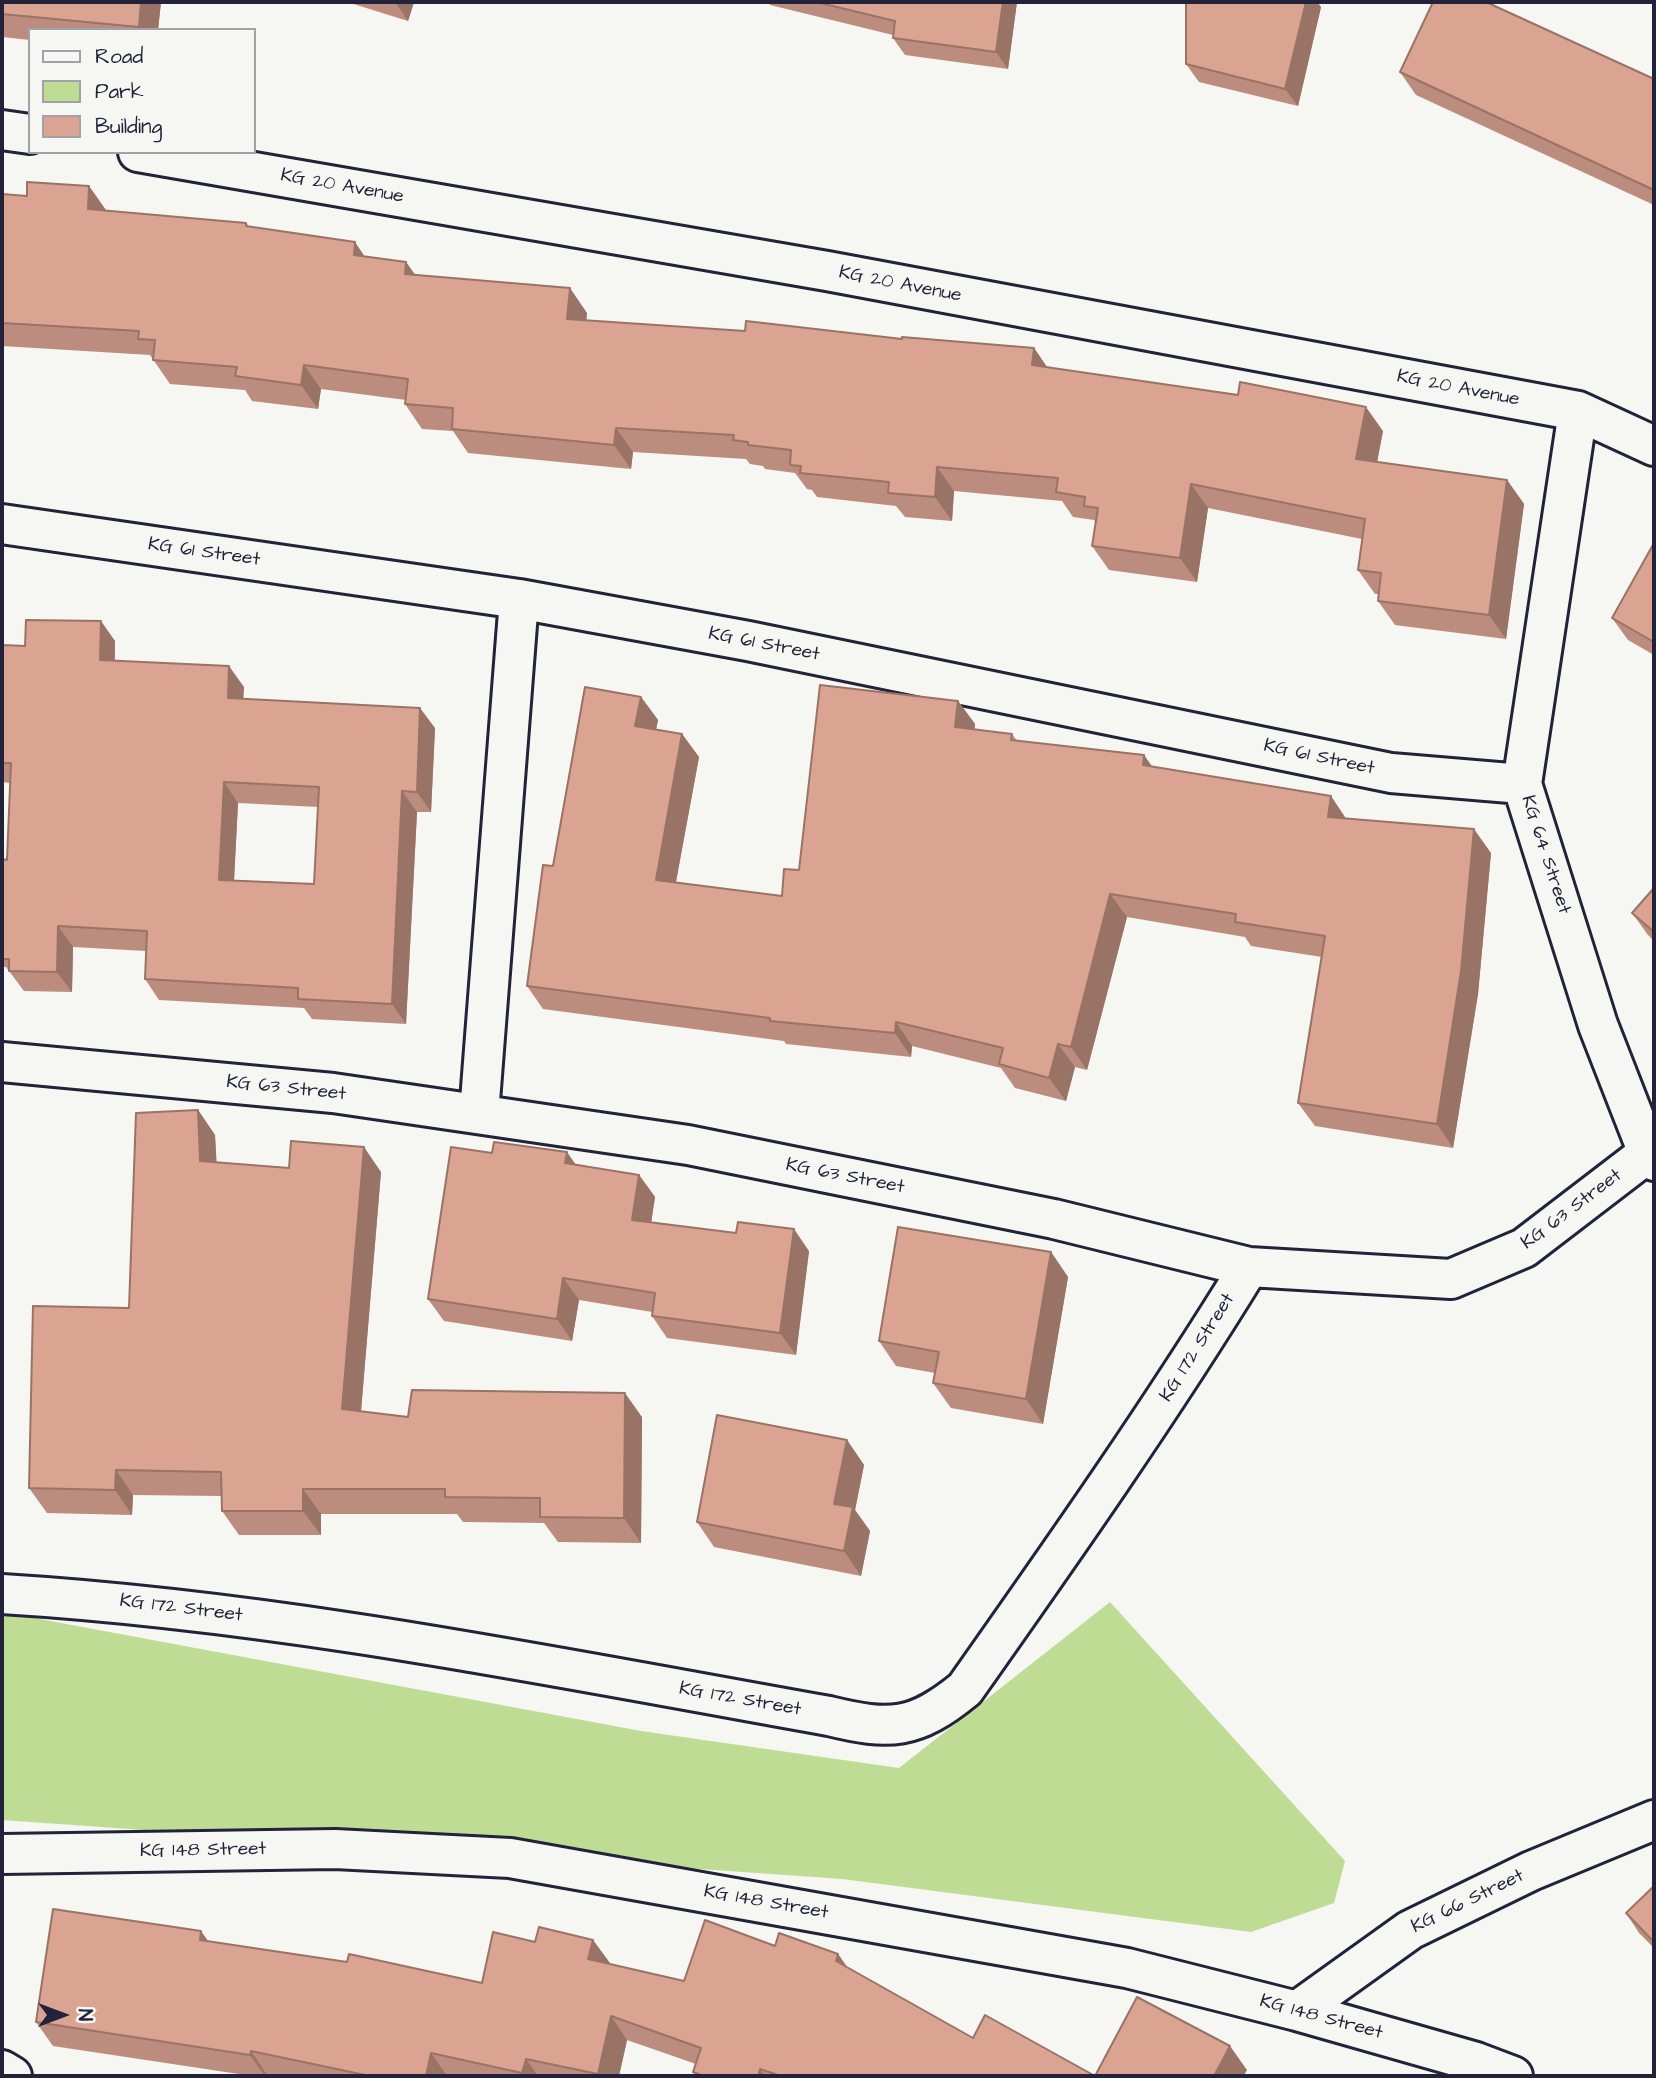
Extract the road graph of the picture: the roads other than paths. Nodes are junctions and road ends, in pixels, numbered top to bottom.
1 (2, 130) edge
2 (28, 134) edge
3 (150, 154) edge
4 (1578, 411) junction
5 (1654, 446) edge
6 (2, 524) edge
7 (519, 599) junction
8 (1522, 784) junction
9 (2, 1062) edge
10 (479, 1114) junction
11 (1651, 1157) edge
12 (1248, 1266) junction
13 (2, 1594) edge
14 (1654, 1820) edge
15 (2, 1854) edge
16 (1297, 2011) junction
17 (2, 2070) edge
18 (12, 2076) edge
19 (1513, 2076) edge

1 - 2 street
3 - 4 street, KG 20 Avenue
4 - 5 street, KG 20 Avenue
4 - 8 street, KG 64 Street
6 - 7 street, KG 61 Street
7 - 8 street, KG 61 Street
7 - 10 street
8 - 11 street, KG 64 Street
9 - 10 street, KG 63 Street
10 - 12 street, KG 63 Street
11 - 12 street, KG 63 Street
12 - 13 street, KG 172 Street
14 - 16 street, KG 66 Street
15 - 16 street, KG 148 Street
16 - 19 street, KG 148 Street
17 - 18 street

